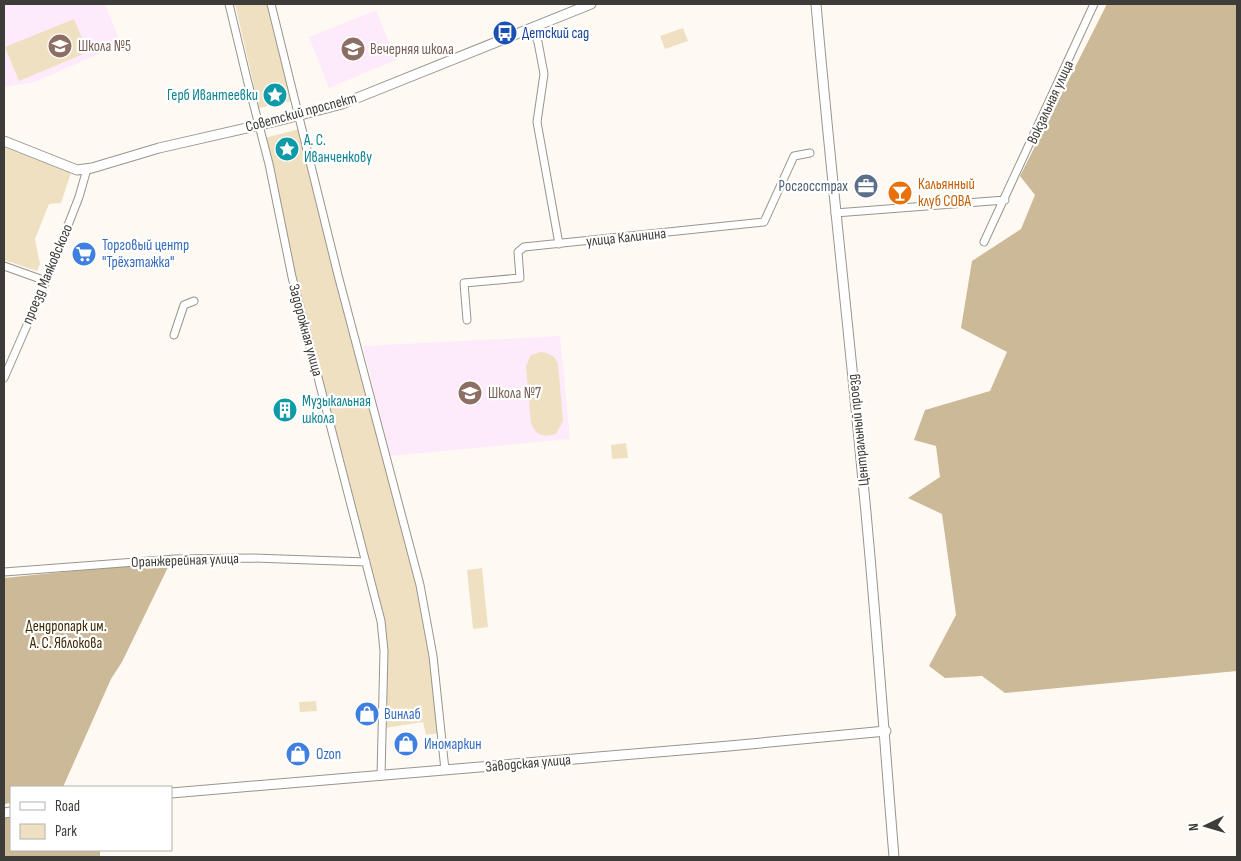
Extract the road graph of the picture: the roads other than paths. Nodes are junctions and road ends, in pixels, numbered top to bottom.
1 (229, 4) edge
2 (271, 4) edge
3 (591, 4) edge
4 (816, 4) edge
5 (1094, 4) edge
6 (532, 28) junction
7 (299, 114) junction
8 (258, 125) junction
9 (4, 141) edge
10 (810, 154) dead end
11 (87, 169) junction
12 (1004, 200) junction
13 (835, 213) junction
14 (984, 242) dead end
15 (559, 244) junction
16 (4, 266) edge
17 (46, 281) junction
18 (194, 301) dead end
19 (467, 320) dead end
20 (174, 335) dead end
21 (4, 378) edge
22 (366, 562) junction
23 (4, 572) edge
24 (886, 731) junction
25 (445, 770) junction
26 (381, 776) junction
27 (172, 793) edge
28 (894, 857) edge

1 - 8 street, Задорожная улица
2 - 7 street
3 - 6 street, Советский проспект
4 - 13 street, Центральный проезд
5 - 12 street, Вокзальная улица
6 - 7 street, Советский проспект
6 - 15 street
7 - 8 street, Советский проспект
7 - 25 street
8 - 11 street, Советский проспект
8 - 22 street, Задорожная улица
9 - 11 street, Советский проспект
10 - 15 street, улица Калинина
11 - 17 street, проезд Маяковского
12 - 13 street
12 - 14 street, Вокзальная улица
13 - 24 street, Центральный проезд
15 - 19 street, улица Калинина
16 - 17 street
17 - 21 street, проезд Маяковского
18 - 20 street
22 - 23 street, Оранжерейная улица
22 - 26 street, Задорожная улица
24 - 25 street, Заводская улица
24 - 28 street, Центральный проезд
25 - 26 street, Заводская улица
26 - 27 street, Заводская улица

